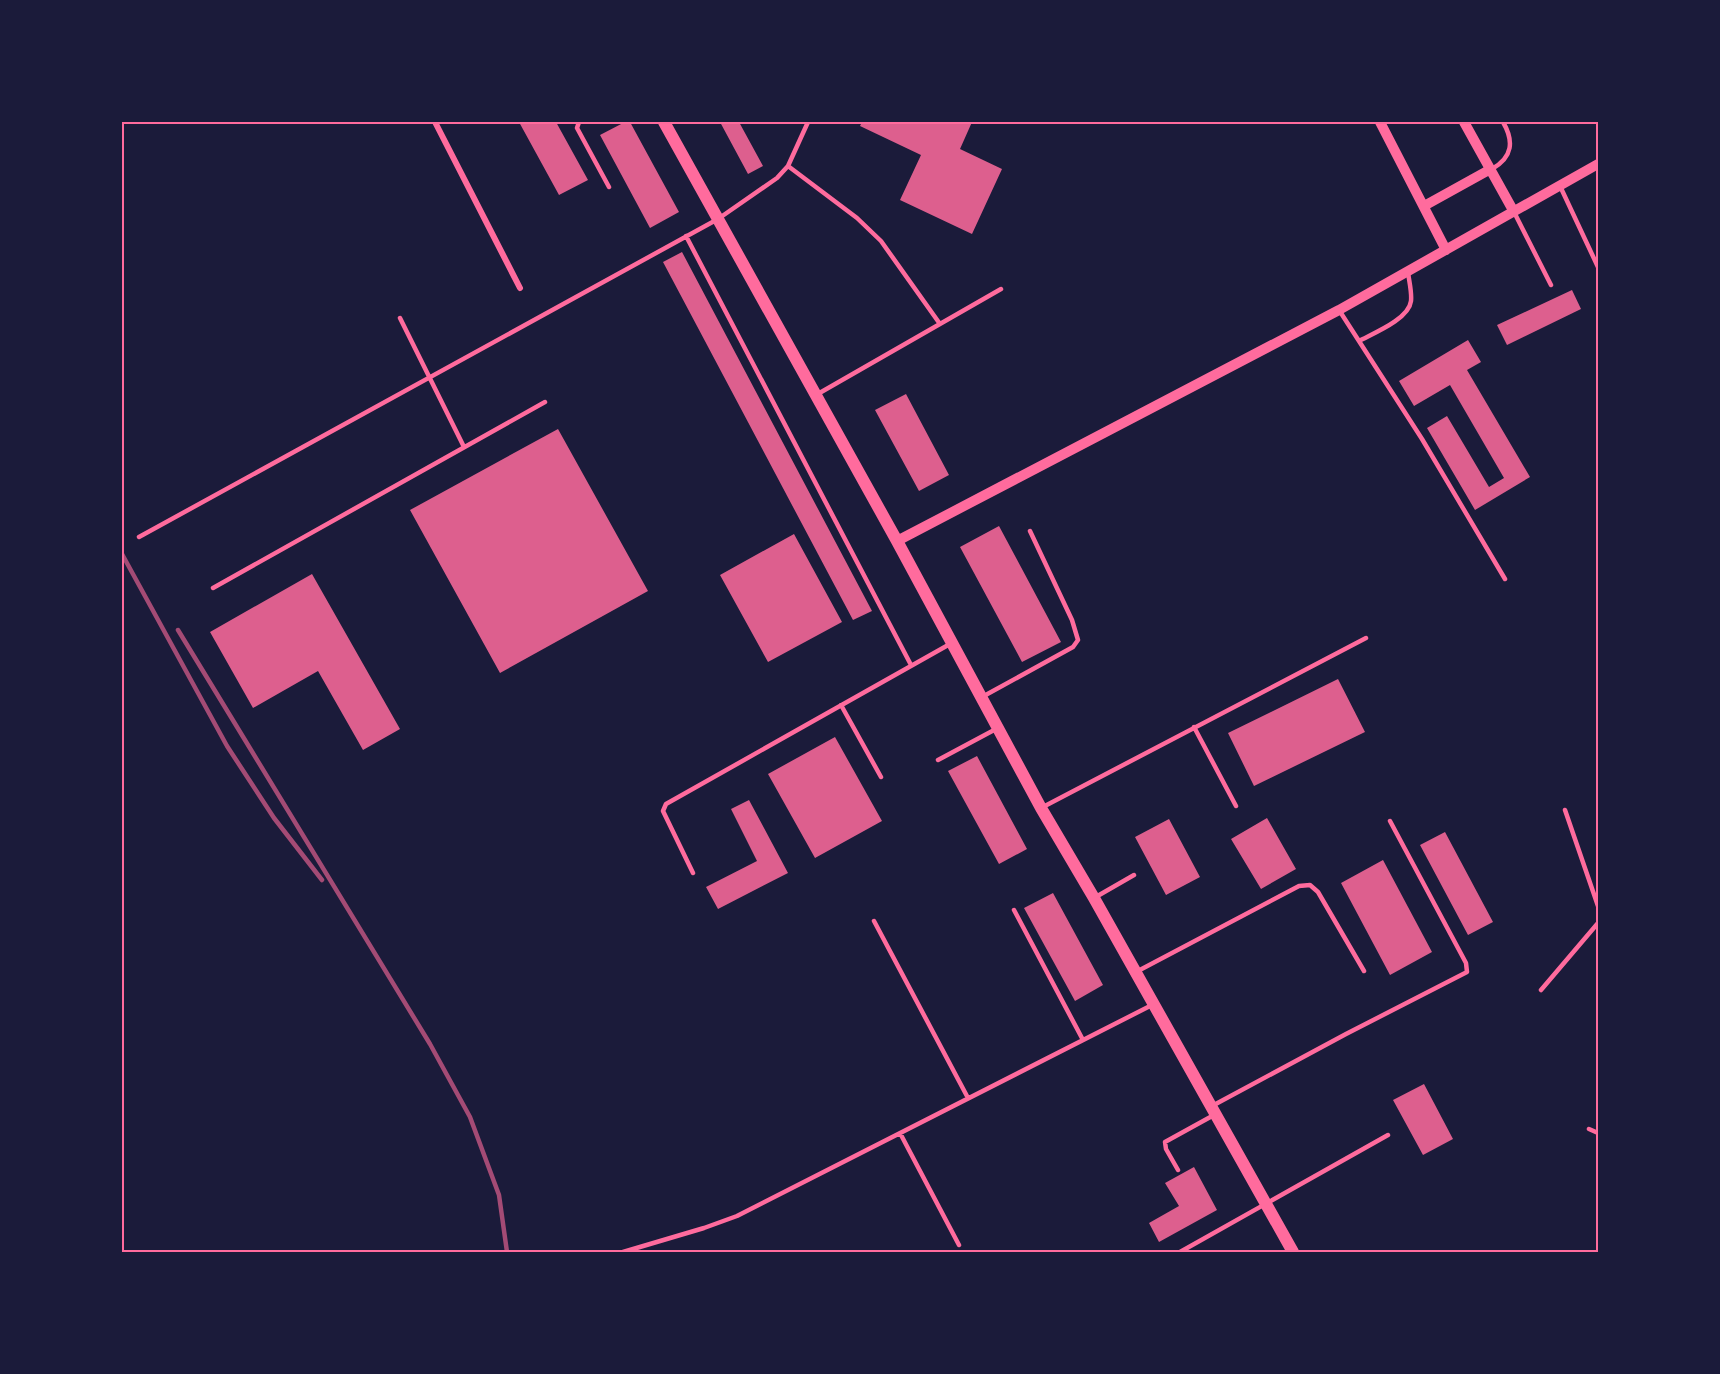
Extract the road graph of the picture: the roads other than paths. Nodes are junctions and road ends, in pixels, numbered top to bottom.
1 (435, 122) edge
2 (579, 122) edge
3 (664, 122) edge
4 (808, 122) edge
5 (1380, 122) edge
6 (1464, 122) edge
7 (1503, 122) edge
8 (1599, 164) edge
9 (788, 166) junction
10 (1489, 170) junction
11 (1560, 186) junction
12 (609, 187) dead end
13 (1424, 206) junction
14 (1514, 212) junction
15 (718, 219) junction
16 (686, 236) junction
17 (1446, 250) junction
18 (1598, 267) edge
19 (1408, 272) junction
20 (1551, 285) dead end
21 (520, 288) dead end
22 (1001, 289) dead end
23 (1339, 310) junction
24 (400, 318) dead end
25 (940, 324) junction
26 (1359, 341) junction
27 (428, 378) junction
28 (816, 395) junction
29 (545, 402) dead end
30 (464, 447) junction
31 (1030, 531) dead end
32 (140, 537) dead end
33 (897, 541) junction
34 (1504, 579) dead end
35 (213, 588) dead end
36 (1366, 638) dead end
37 (952, 643) junction
38 (911, 666) junction
39 (982, 697) junction
40 (841, 705) junction
41 (1194, 727) junction
42 (998, 728) junction
43 (938, 760) dead end
44 (881, 777) dead end
45 (1236, 806) dead end
46 (1041, 808) junction
47 (1565, 810) dead end
48 (1390, 821) dead end
49 (693, 873) dead end
50 (1134, 875) dead end
51 (1094, 898) junction
52 (1599, 906) edge
53 (1014, 910) dead end
54 (874, 921) dead end
55 (1599, 923) edge
56 (1364, 971) dead end
57 (1136, 972) junction
58 (1541, 990) dead end
59 (1154, 1004) junction
60 (1083, 1040) junction
61 (968, 1098) junction
62 (1214, 1110) junction
63 (1589, 1129) dead end
64 (900, 1133) junction
65 (1599, 1133) edge
66 (1388, 1136) dead end
67 (1178, 1170) dead end
68 (1266, 1204) junction
69 (959, 1245) dead end
70 (623, 1252) edge
71 (1180, 1252) edge
72 (1293, 1252) edge

1 - 21 street
2 - 12 lane
3 - 15 main road
4 - 9 lane
5 - 13 street
6 - 10 street
7 - 10 lane
8 - 11 street
9 - 15 lane
9 - 25 lane
10 - 13 street
10 - 14 street
11 - 14 street
11 - 18 lane
13 - 17 street
14 - 17 street
14 - 20 lane
15 - 16 lane
15 - 28 main road
16 - 27 lane
16 - 38 lane
17 - 19 street
19 - 23 street
19 - 26 lane
22 - 25 lane
23 - 26 lane
23 - 33 street
24 - 27 lane
25 - 28 lane
26 - 34 lane
27 - 30 lane
27 - 32 lane
28 - 33 main road
29 - 30 lane
30 - 35 lane
31 - 39 lane
33 - 37 main road
36 - 41 lane
37 - 38 lane
37 - 39 main road
38 - 40 lane
39 - 42 main road
40 - 44 lane
40 - 49 lane
41 - 45 lane
41 - 46 lane
42 - 43 lane
42 - 46 main road
46 - 51 main road
47 - 52 lane
48 - 62 lane
50 - 51 lane
51 - 57 main road
53 - 60 lane
54 - 61 lane
55 - 58 lane
56 - 57 lane
57 - 59 main road
59 - 60 lane
59 - 62 main road
60 - 61 lane
61 - 64 lane
62 - 67 lane
62 - 68 main road
63 - 65 lane
64 - 69 lane
64 - 70 lane
66 - 68 lane
68 - 71 lane
68 - 72 main road

